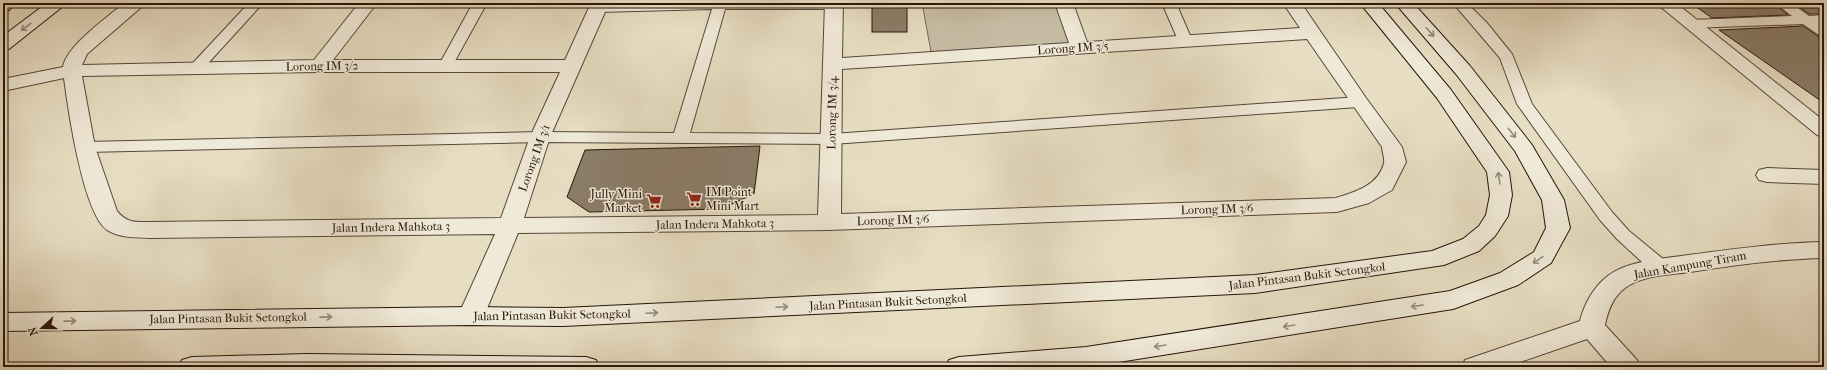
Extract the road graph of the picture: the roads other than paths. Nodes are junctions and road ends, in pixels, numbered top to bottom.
1 (7, 3) edge
2 (137, 3) edge
3 (256, 3) edge
4 (368, 3) edge
5 (480, 3) edge
6 (1064, 3) edge
7 (1169, 3) edge
8 (1292, 3) edge
9 (1369, 3) edge
10 (1404, 3) edge
11 (1460, 3) edge
12 (1665, 3) edge
13 (1782, 3) edge
14 (720, 4) edge
15 (834, 4) edge
16 (599, 5) edge
17 (3, 6) edge
18 (54, 6) edge
19 (1805, 19) junction
20 (1824, 19) edge
21 (1690, 24) junction
22 (1824, 32) edge
23 (1312, 33) junction
24 (1185, 40) junction
25 (3, 45) edge
26 (1080, 48) junction
27 (834, 64) junction
28 (446, 65) junction
29 (319, 66) junction
30 (572, 66) junction
31 (196, 68) junction
32 (72, 71) junction
33 (3, 85) edge
34 (1359, 102) junction
35 (1824, 131) edge
36 (540, 137) junction
37 (680, 138) junction
38 (832, 139) junction
39 (85, 147) junction
40 (1767, 175) dead end
41 (1824, 177) edge
42 (829, 222) junction
43 (510, 226) junction
44 (1824, 250) edge
45 (1661, 268) junction
46 (471, 316) junction
47 (3, 322) edge
48 (1592, 327) junction
49 (1000, 366) edge
50 (192, 367) edge
51 (586, 367) edge
52 (959, 367) edge
53 (1475, 367) edge
54 (1628, 367) edge

1 - 17 street
2 - 32 street
3 - 31 lane
4 - 29 street
5 - 28 lane
6 - 26 street
7 - 24 lane
8 - 23 street, Lorong IM 3/6
46 -> 9 street, Jalan Pintasan Bukit Setongkol
10 -> 49 street
11 - 45 lane
12 - 21 street
13 - 19 lane
14 - 15 lane
14 - 16 lane
14 - 37 lane
15 - 27 street, Lorong IM 3/4
16 - 30 street, Lorong IM 3/1
18 -> 25 street
19 - 20 lane
19 - 21 lane
19 - 22 lane
21 - 35 street
23 - 24 street, Lorong IM 3/5
23 - 34 street, Lorong IM 3/6
24 - 26 street, Lorong IM 3/5
26 - 27 street, Lorong IM 3/5
27 - 38 street, Lorong IM 3/4
28 - 29 street, Lorong IM 3/2
28 - 30 street, Lorong IM 3/2
29 - 31 street, Lorong IM 3/2
30 - 36 street, Lorong IM 3/1
31 - 32 street, Lorong IM 3/2
32 - 33 street, Lorong IM 3/2
32 - 39 street, Jalan Indera Mahkota 3
34 - 38 lane
34 - 42 street, Lorong IM 3/6
36 - 37 lane
36 - 39 lane
36 - 43 street, Lorong IM 3/1
37 - 38 lane
38 - 42 street, Lorong IM 3/4
39 - 43 street, Jalan Indera Mahkota 3
40 - 41 street
42 - 43 street, Jalan Indera Mahkota 3
43 - 46 street, Lorong IM 3/1
44 - 45 street, Jalan Kampung Tiram
45 - 48 street, Jalan Kampung Tiram
47 -> 46 street, Jalan Pintasan Bukit Setongkol
48 - 53 street
48 - 54 street
49 - 52 street
50 - 51 street

